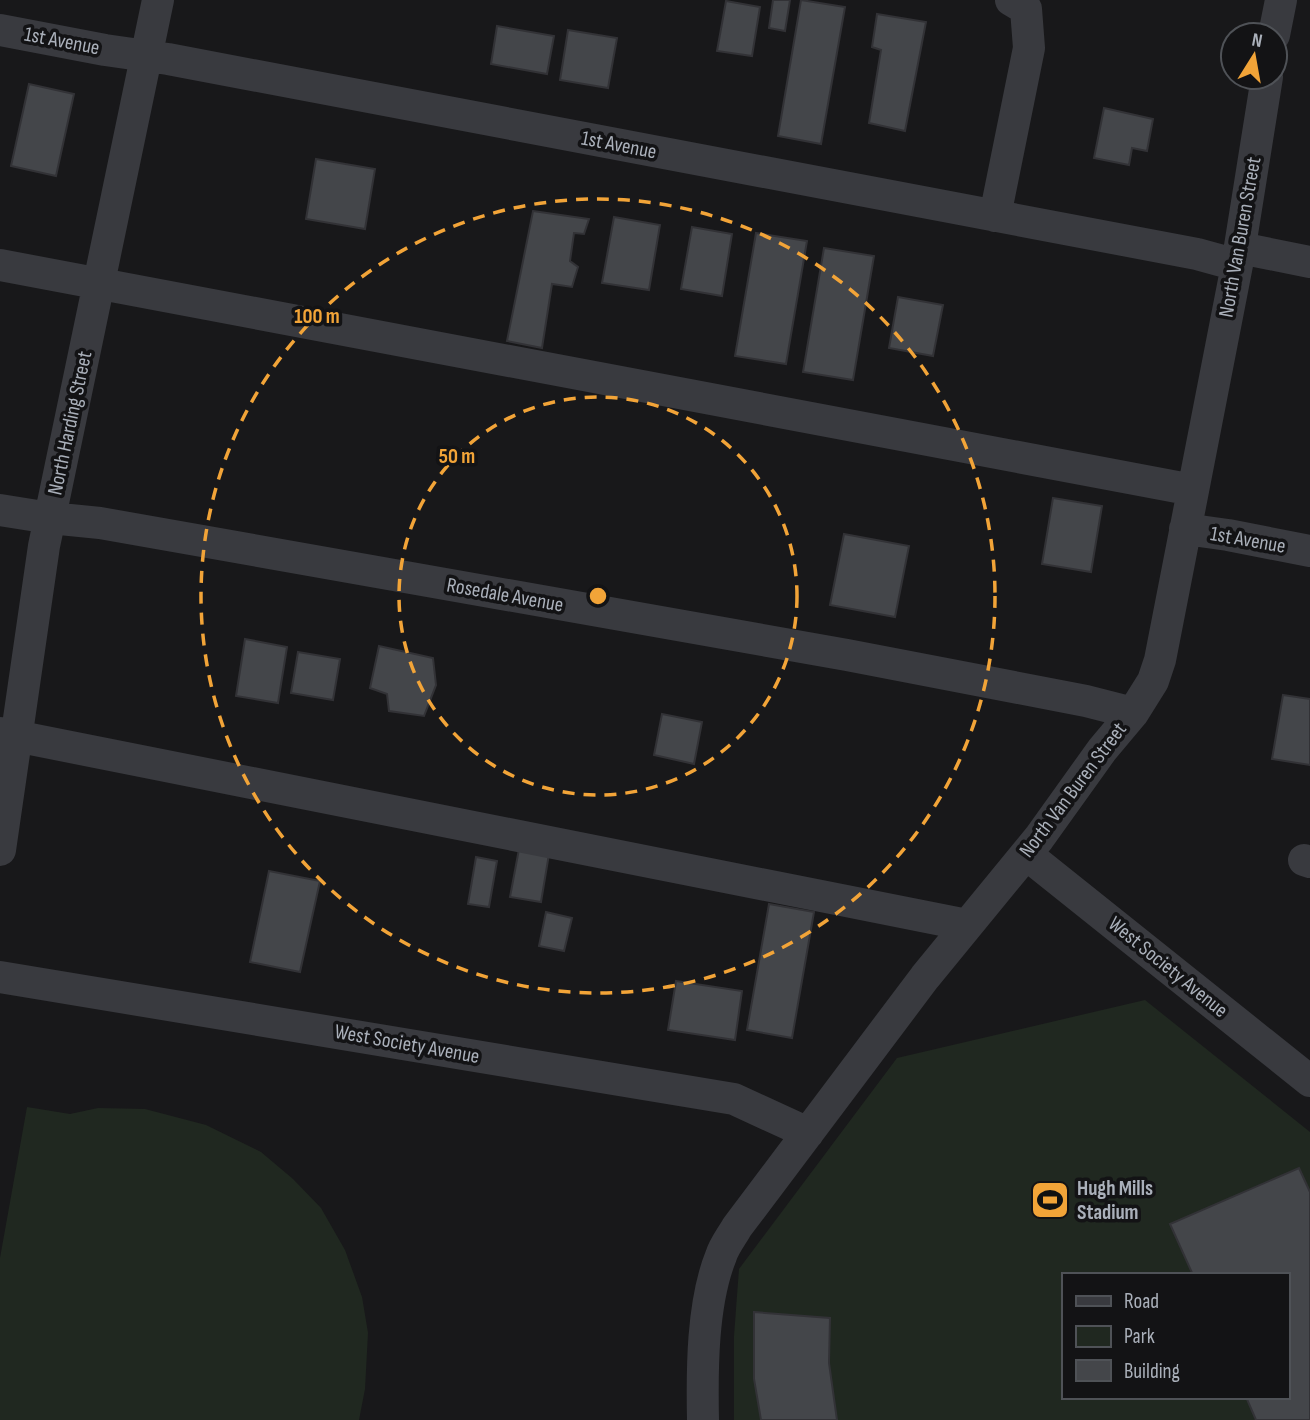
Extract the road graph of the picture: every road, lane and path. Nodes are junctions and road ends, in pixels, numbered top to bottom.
1 (158, 0) edge
2 (1011, 0) edge
3 (1280, 0) edge
4 (1276, 21) edge
5 (0, 30) edge
6 (146, 56) junction
7 (1265, 91) edge
8 (995, 216) junction
9 (1238, 257) junction
10 (1310, 262) edge
11 (0, 265) edge
12 (99, 284) junction
13 (1193, 490) junction
14 (0, 510) edge
15 (50, 518) junction
16 (1185, 529) junction
17 (1310, 551) edge
18 (1132, 713) junction
19 (8, 735) edge
20 (0, 850) edge
21 (1026, 854) junction
22 (967, 925) junction
23 (0, 977) edge
24 (1310, 1081) edge
25 (808, 1133) junction
26 (703, 1420) edge

1 - 6 street, North Harding Street
2 - 8 street
3 - 4 street
5 - 6 street, 1st Avenue
6 - 8 street, 1st Avenue
6 - 12 street, North Harding Street
7 - 9 street, North Van Buren Street
8 - 9 street, 1st Avenue
9 - 10 street, 1st Avenue
9 - 13 street, North Van Buren Street
11 - 12 street
12 - 13 street
12 - 15 street, North Harding Street
13 - 16 street, North Van Buren Street
14 - 15 street, Rosedale Avenue
15 - 18 street, Rosedale Avenue
15 - 19 street, North Harding Street
16 - 17 street, 1st Avenue
16 - 18 street, North Van Buren Street
18 - 21 street, North Van Buren Street
19 - 20 street, North Harding Street
19 - 22 street
21 - 22 street, North Van Buren Street
21 - 24 street, West Society Avenue
22 - 25 street, North Van Buren Street
23 - 25 street, West Society Avenue
25 - 26 street, North Van Buren Street

